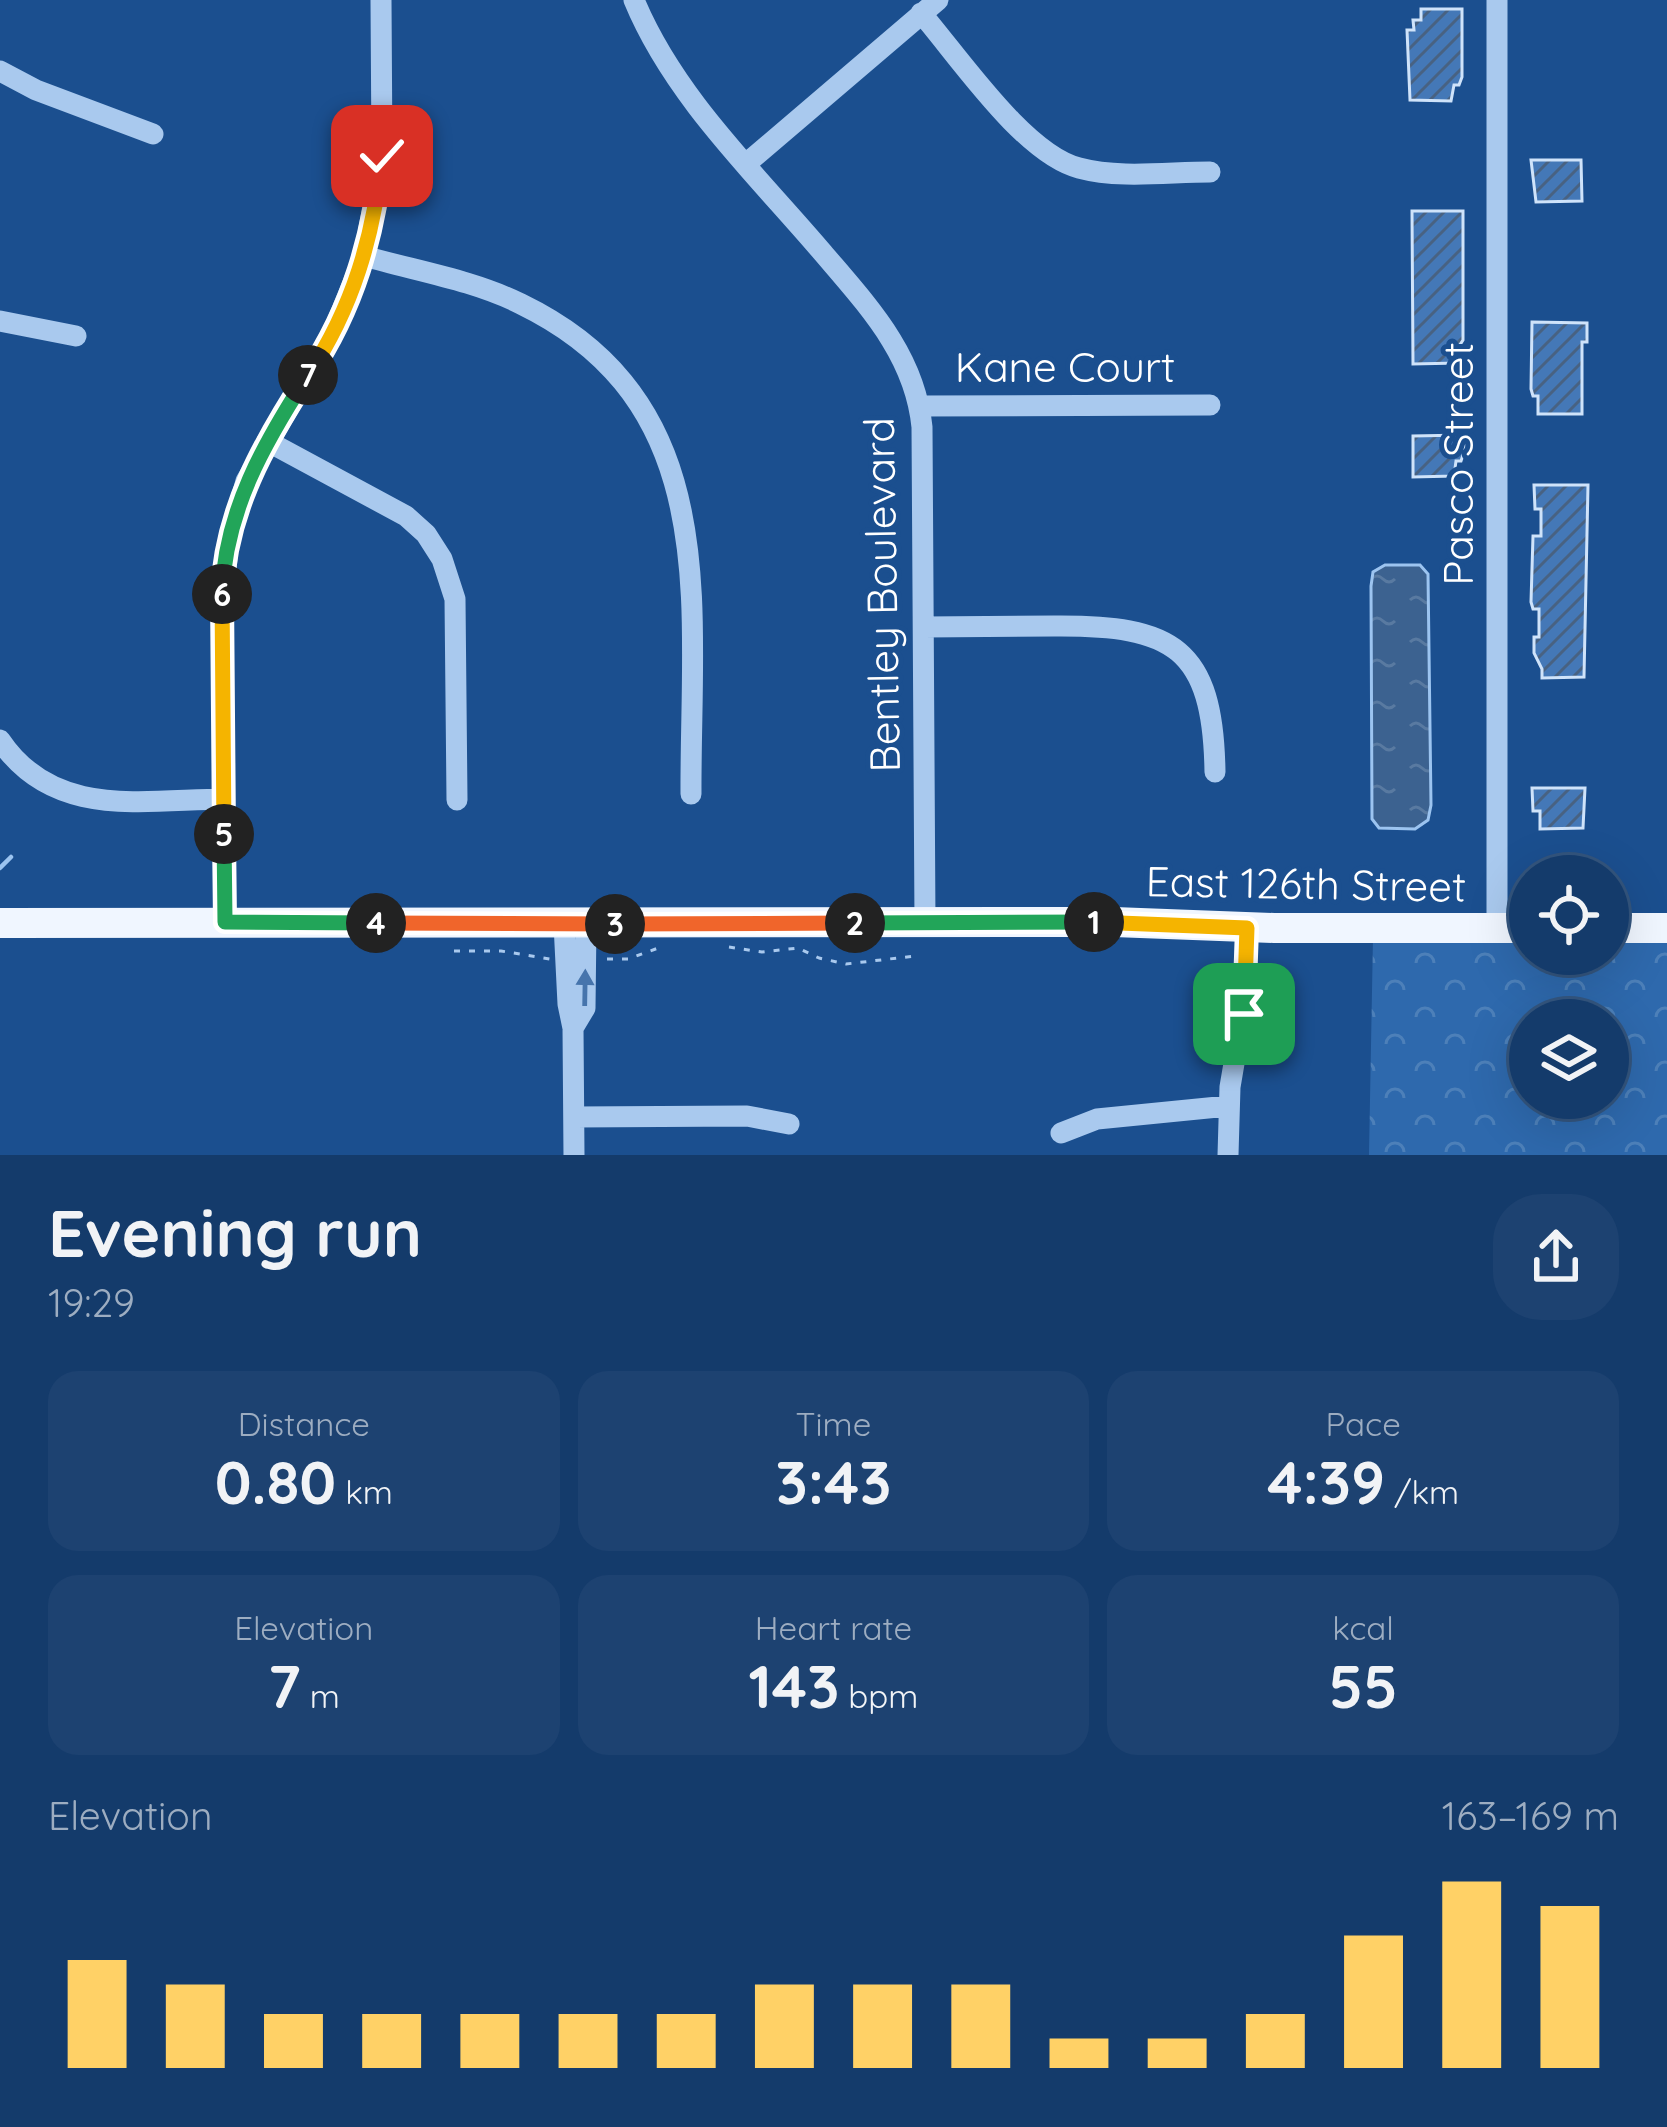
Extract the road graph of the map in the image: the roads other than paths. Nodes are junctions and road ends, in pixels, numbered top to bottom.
1 (382, 0) edge
2 (634, 0) edge
3 (1497, 0) edge
4 (930, 7) edge
5 (0, 71) edge
6 (153, 134) dead end
7 (747, 163) junction
8 (1210, 172) dead end
9 (364, 256) junction
10 (0, 321) edge
11 (76, 336) dead end
12 (1210, 405) dead end
13 (920, 406) junction
14 (267, 441) junction
15 (924, 627) junction
16 (0, 740) edge
17 (1215, 772) dead end
18 (691, 794) dead end
19 (224, 799) junction
20 (457, 800) dead end
21 (225, 922) junction
22 (925, 922) junction
23 (0, 923) edge
24 (575, 924) junction
25 (1247, 928) junction
26 (1629, 928) edge
27 (1667, 928) edge
28 (1497, 929) junction
29 (1509, 929) edge
30 (1228, 1106) junction
31 (574, 1117) junction
32 (789, 1124) dead end
33 (1061, 1133) dead end
34 (574, 1155) edge
35 (1228, 1155) edge

1 - 9 street
2 - 7 street, Bentley Boulevard
3 - 28 street, Pasco Street
4 - 7 street
4 - 8 street
5 - 6 street
7 - 13 street, Bentley Boulevard
9 - 14 street
9 - 18 street
10 - 11 street
12 - 13 street, Kane Court
13 - 15 street, Bentley Boulevard
14 - 19 street
14 - 20 street
15 - 17 street
15 - 22 street, Bentley Boulevard
16 - 19 street
19 - 21 street
21 - 23 main road, East 126th Street
21 - 24 main road, East 126th Street
22 - 24 main road, East 126th Street
22 - 25 main road, East 126th Street
24 - 31 street
25 - 28 main road, East 126th Street
25 - 30 street
26 - 27 main road
28 - 29 main road, East 126th Street
30 - 33 street
30 - 35 street
31 - 32 street
31 - 34 street

